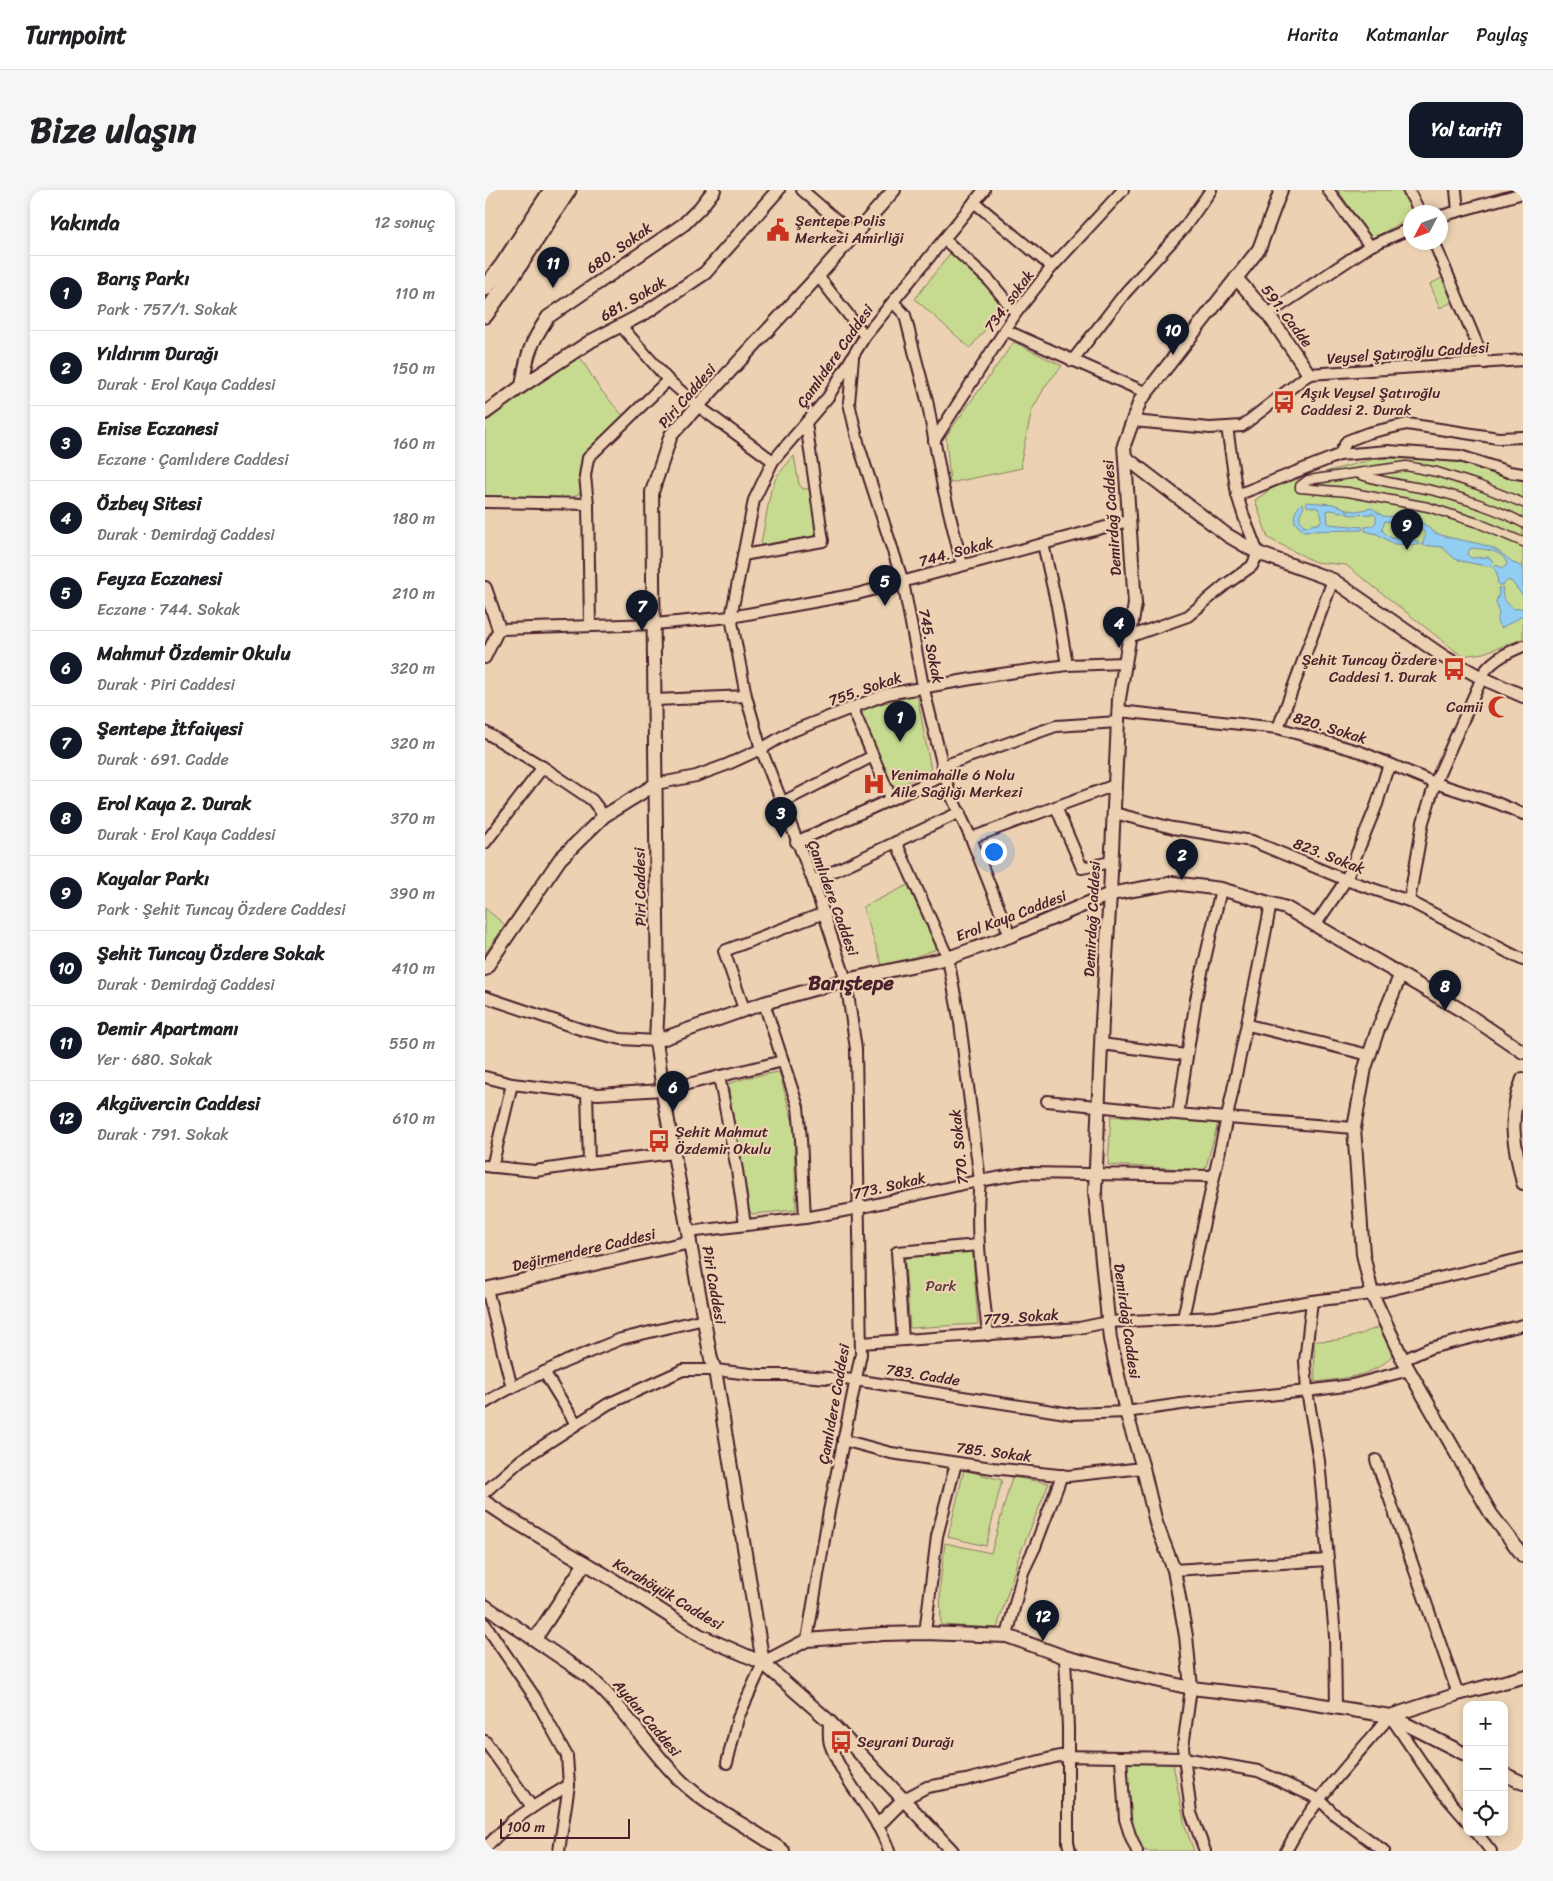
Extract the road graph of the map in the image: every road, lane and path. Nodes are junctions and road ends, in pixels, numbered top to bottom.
1 (552, 190) edge
2 (568, 190) edge
3 (714, 190) edge
4 (778, 190) edge
5 (802, 190) edge
6 (894, 190) edge
7 (984, 190) edge
8 (1123, 190) edge
9 (1211, 190) edge
10 (1281, 190) edge
11 (1328, 190) edge
12 (1408, 190) edge
13 (1456, 190) edge
14 (1523, 193) edge
15 (974, 202) junction
16 (1416, 205) edge
17 (1458, 211) junction
18 (1448, 214) edge
19 (1403, 232) edge
20 (854, 235) junction
21 (944, 240) junction
22 (1370, 246) junction
23 (1437, 250) edge
24 (1052, 267) junction
25 (818, 276) junction
26 (1236, 278) junction
27 (485, 288) edge
28 (893, 302) junction
29 (1016, 313) junction
30 (1268, 314) junction
31 (485, 315) edge
32 (621, 326) junction
33 (1005, 330) junction
34 (865, 336) junction
35 (853, 355) junction
36 (1072, 360) junction
37 (1523, 360) edge
38 (1485, 363) junction
39 (1309, 374) junction
40 (668, 380) junction
41 (522, 386) junction
42 (1147, 393) junction
43 (698, 406) junction
44 (485, 413) edge
45 (1133, 421) junction
46 (806, 423) junction
47 (1227, 427) junction
48 (1523, 437) edge
49 (935, 441) junction
50 (1339, 455) junction
51 (1125, 457) junction
52 (773, 461) junction
53 (1359, 474) junction
54 (1523, 477) edge
55 (1237, 495) junction
56 (485, 502) edge
57 (1523, 503) edge
58 (588, 504) junction
59 (1128, 520) junction
60 (1523, 523) edge
61 (1523, 542) edge
62 (1043, 544) junction
63 (1258, 553) junction
64 (743, 555) junction
65 (962, 565) junction
66 (1333, 580) junction
67 (903, 582) junction
68 (485, 588) edge
69 (731, 618) junction
70 (654, 624) junction
71 (590, 625) junction
72 (499, 629) junction
73 (1129, 637) junction
74 (1523, 646) edge
75 (485, 658) edge
76 (1125, 663) junction
77 (1067, 664) junction
78 (1482, 678) junction
79 (923, 686) junction
80 (746, 696) junction
81 (1523, 696) edge
82 (655, 700) junction
83 (853, 707) junction
84 (1119, 717) junction
85 (1279, 728) junction
86 (485, 732) edge
87 (761, 750) junction
88 (873, 756) junction
89 (1392, 765) junction
90 (543, 767) junction
91 (944, 770) junction
92 (656, 784) junction
93 (1435, 784) junction
94 (1115, 785) junction
95 (891, 798) junction
96 (781, 803) junction
97 (1055, 807) junction
98 (960, 812) junction
99 (1114, 813) junction
100 (1523, 814) edge
101 (604, 816) junction
102 (971, 838) junction
103 (797, 842) junction
104 (897, 842) junction
105 (485, 843) edge
106 (1111, 862) junction
107 (1346, 880) junction
108 (813, 881) junction
109 (1221, 889) junction
110 (1110, 894) junction
111 (1409, 901) junction
112 (1271, 904) junction
113 (823, 913) junction
114 (1315, 924) junction
115 (1010, 936) junction
116 (948, 958) junction
117 (1523, 960) edge
118 (485, 968) edge
119 (1400, 976) junction
120 (847, 980) junction
121 (485, 997) edge
122 (764, 1003) junction
123 (744, 1009) junction
124 (1248, 1025) junction
125 (656, 1041) junction
126 (1101, 1044) junction
127 (1523, 1052) edge
128 (1186, 1055) junction
129 (1369, 1055) junction
130 (783, 1061) junction
131 (719, 1076) junction
132 (485, 1077) edge
133 (1523, 1079) edge
134 (512, 1084) junction
135 (663, 1090) junction
136 (587, 1092) junction
137 (1047, 1101) dead end
138 (1098, 1107) junction
139 (1178, 1114) junction
140 (1228, 1117) junction
141 (1354, 1128) junction
142 (673, 1153) junction
143 (589, 1163) junction
144 (489, 1167) edge
145 (1095, 1175) junction
146 (1213, 1176) junction
147 (980, 1181) junction
148 (1523, 1183) edge
149 (859, 1208) junction
150 (805, 1218) junction
151 (745, 1225) junction
152 (689, 1237) junction
153 (979, 1245) junction
154 (1523, 1258) edge
155 (486, 1289) edge
156 (1371, 1294) junction
157 (1312, 1301) junction
158 (1183, 1318) junction
159 (704, 1320) junction
160 (1109, 1322) junction
161 (1523, 1325) edge
162 (988, 1334) junction
163 (903, 1340) junction
164 (861, 1343) junction
165 (1406, 1365) junction
166 (715, 1370) junction
167 (544, 1372) junction
168 (855, 1380) junction
169 (512, 1388) junction
170 (1307, 1391) junction
171 (485, 1403) edge
172 (1126, 1412) junction
173 (576, 1424) junction
174 (843, 1440) junction
175 (1377, 1460) dead end
176 (957, 1463) junction
177 (1143, 1468) junction
178 (1062, 1475) junction
179 (485, 1492) edge
180 (485, 1502) edge
181 (1523, 1556) edge
182 (1328, 1560) junction
183 (585, 1563) junction
184 (1174, 1570) junction
185 (485, 1606) edge
186 (485, 1624) edge
187 (925, 1633) junction
188 (1007, 1636) junction
189 (535, 1639) junction
190 (807, 1640) junction
191 (1065, 1657) junction
192 (763, 1663) junction
193 (1523, 1677) edge
194 (1191, 1688) junction
195 (1458, 1694) junction
196 (1337, 1707) junction
197 (1390, 1716) junction
198 (829, 1721) junction
199 (485, 1741) edge
200 (1463, 1753) edge
201 (1067, 1756) junction
202 (1121, 1758) junction
203 (1184, 1758) junction
204 (727, 1763) dead end
205 (1508, 1776) edge
206 (1523, 1783) edge
207 (569, 1785) junction
208 (904, 1799) junction
209 (1319, 1799) junction
210 (532, 1807) junction
211 (1463, 1817) edge
212 (878, 1825) junction
213 (1479, 1836) edge
214 (485, 1851) edge
215 (559, 1851) edge
216 (783, 1851) edge
217 (889, 1851) edge
218 (952, 1851) edge
219 (1070, 1851) edge
220 (1137, 1851) edge
221 (1205, 1851) edge
222 (1286, 1851) edge
223 (1384, 1851) edge
224 (1491, 1851) edge

1 - 27 main road
2 - 31 main road
3 - 41 street, 680. Sokak
4 - 32 street, 681. Sokak
5 - 20 street
6 - 20 street, Piri Caddesi
7 - 15 street, Çamlıdere Caddesi
8 - 24 street, 734. sokak
9 - 36 street
10 - 26 street, Demirdağ Caddesi
11 - 22 street
12 - 16 street
13 - 17 street
14 - 17 street
15 - 21 street, Çamlıdere Caddesi
15 - 24 street
17 - 18 street
19 - 22 street
20 - 25 street, Piri Caddesi
21 - 28 street, Çamlıdere Caddesi
21 - 29 street
22 - 30 street
23 - 38 street
24 - 29 street, 734. sokak
25 - 34 street
25 - 43 street, Piri Caddesi
26 - 30 street, 591. Cadde
26 - 42 street, Demirdağ Caddesi
28 - 34 street, Çamlıdere Caddesi
28 - 49 street
29 - 33 street, 734. sokak
30 - 39 street, 591. Cadde
32 - 40 street
32 - 41 street, 681. Sokak
33 - 36 street
33 - 49 street, 734. sokak
34 - 35 street, Çamlıdere Caddesi
35 - 46 street, Çamlıdere Caddesi
35 - 67 street, 745. Sokak
36 - 42 street
37 - 38 street, Veysel Şatıroğlu Caddesi
38 - 39 street, Veysel Şatıroğlu Caddesi
39 - 47 street, Veysel Şatıroğlu Caddesi
40 - 43 street
40 - 58 street
41 - 44 street, 681. Sokak
42 - 45 street, Demirdağ Caddesi
43 - 52 street
43 - 70 street, Piri Caddesi
45 - 47 street, Veysel Şatıroğlu Caddesi
45 - 51 street, Demirdağ Caddesi
46 - 52 street, Çamlıdere Caddesi
46 - 64 street
47 - 55 street
48 - 50 street
49 - 65 street
50 - 54 street
50 - 55 street
51 - 59 street, Demirdağ Caddesi
51 - 63 street
52 - 64 street, Çamlıdere Caddesi
53 - 57 street
53 - 60 street
53 - 61 street
55 - 63 street
56 - 58 street
58 - 71 street
59 - 62 street, 744. Sokak
59 - 73 street, Demirdağ Caddesi
62 - 65 street, 744. Sokak
62 - 77 street
63 - 66 street
63 - 73 street
64 - 69 street, Çamlıdere Caddesi
65 - 67 street, 744. Sokak
66 - 78 street
66 - 85 street
67 - 69 street, 744. Sokak
67 - 79 street, 745. Sokak
68 - 72 street
69 - 70 street, 744. Sokak
69 - 80 street, Çamlıdere Caddesi
70 - 71 street, 744. Sokak
70 - 82 street, Piri Caddesi
71 - 72 street, 744. Sokak
72 - 75 street
73 - 76 street, Demirdağ Caddesi
74 - 78 street
76 - 77 street, 755. Sokak
76 - 84 street, Demirdağ Caddesi
77 - 79 street, 755. Sokak
78 - 81 street
78 - 93 street
79 - 83 street, 755. Sokak
79 - 91 street, 745. Sokak
80 - 82 street
80 - 87 street, Çamlıdere Caddesi
82 - 92 street, Piri Caddesi
83 - 87 street, 755. Sokak
83 - 88 street
84 - 85 street, 820. Sokak
84 - 91 street, 820. Sokak
84 - 94 street, Demirdağ Caddesi
85 - 89 street, 820. Sokak
86 - 90 street
87 - 92 street, 755. Sokak
87 - 96 street, Çamlıdere Caddesi
88 - 95 street
88 - 96 street
89 - 93 street, 820. Sokak
89 - 107 street
90 - 101 street
90 - 105 street
91 - 95 street, 820. Sokak
91 - 98 street, 745. Sokak
92 - 101 street
92 - 125 street, Piri Caddesi
93 - 100 street, 820. Sokak
93 - 111 street
94 - 97 street
94 - 99 street, Demirdağ Caddesi
95 - 103 street, 820. Sokak
96 - 103 street, Çamlıdere Caddesi
97 - 102 street
97 - 106 street
98 - 102 street, 745. Sokak
98 - 104 street
99 - 106 street, Demirdağ Caddesi
99 - 107 street, 823. Sokak
101 - 118 street
102 - 115 street, 745. Sokak
103 - 108 street, Çamlıdere Caddesi
104 - 108 street
104 - 116 street, 770. Sokak
106 - 110 street, Demirdağ Caddesi
107 - 111 street, 823. Sokak
107 - 114 street
108 - 113 street, Çamlıdere Caddesi
109 - 110 street, Erol Kaya Caddesi
109 - 112 street, Erol Kaya Caddesi
109 - 128 street
110 - 115 street, Erol Kaya Caddesi
110 - 126 street, Demirdağ Caddesi
111 - 117 street, 823. Sokak
112 - 114 street, Erol Kaya Caddesi
112 - 124 street
113 - 120 street, Çamlıdere Caddesi
113 - 123 street
114 - 119 street, Erol Kaya Caddesi
115 - 116 street, Erol Kaya Caddesi
116 - 120 street, Erol Kaya Caddesi
116 - 147 street, 770. Sokak
119 - 127 street, Erol Kaya Caddesi
119 - 129 street
120 - 122 street, Erol Kaya Caddesi
120 - 149 street, Çamlıdere Caddesi
121 - 125 street
122 - 123 street, Erol Kaya Caddesi
122 - 130 street
123 - 125 street, Erol Kaya Caddesi
124 - 129 street
124 - 140 street
125 - 135 street, Piri Caddesi
126 - 128 street
126 - 138 street, Demirdağ Caddesi
128 - 139 street
129 - 141 street
130 - 131 street
130 - 150 street
131 - 135 street
131 - 151 street
132 - 134 street
133 - 148 street
134 - 136 street
134 - 144 street
135 - 136 street
135 - 142 street, Piri Caddesi
136 - 143 street
137 - 138 street
138 - 139 street
138 - 145 street, Demirdağ Caddesi
139 - 140 street
140 - 141 street
140 - 146 street
141 - 156 street
142 - 143 street
142 - 152 street, Piri Caddesi
143 - 144 street
145 - 146 street, 773. Sokak
145 - 147 street, 773. Sokak
145 - 160 street, Demirdağ Caddesi
146 - 158 street
147 - 149 street, 773. Sokak
147 - 153 street, 770. Sokak
149 - 150 street, 773. Sokak
149 - 164 street, Çamlıdere Caddesi
150 - 151 street, 773. Sokak
151 - 152 street, 773. Sokak
152 - 155 street, Değirmendere Caddesi
152 - 159 street, Piri Caddesi
153 - 162 street, 770. Sokak
153 - 163 street
154 - 156 street, 779. Sokak
155 - 169 street
156 - 157 street, 779. Sokak
156 - 165 street
157 - 158 street, 779. Sokak
157 - 170 street
158 - 160 street, 779. Sokak
159 - 166 street, Piri Caddesi
159 - 167 street
160 - 162 street, 779. Sokak
160 - 172 street, Demirdağ Caddesi
161 - 165 street, 783. Cadde
162 - 163 street, 779. Sokak
163 - 164 street, 779. Sokak
164 - 168 street, Çamlıdere Caddesi
165 - 170 street, 783. Cadde
165 - 181 street
166 - 168 street, 783. Cadde
166 - 173 street, 783. Cadde
166 - 192 street, Piri Caddesi
167 - 169 street
167 - 173 street
168 - 172 street, 783. Cadde
168 - 174 street, Çamlıdere Caddesi
169 - 171 street
170 - 172 street, 783. Cadde
170 - 182 street
172 - 177 street, Demirdağ Caddesi
173 - 179 street, 783. Cadde
174 - 176 street, 785. Sokak
174 - 190 street, Çamlıdere Caddesi
175 - 195 street
176 - 178 street, 785. Sokak
176 - 187 street
177 - 178 street, 785. Sokak
177 - 184 street, Demirdağ Caddesi
178 - 188 street
180 - 183 street, Karahöyük Caddesi
182 - 184 street
182 - 196 street
183 - 189 street
183 - 192 street, Karahöyük Caddesi
184 - 194 street, Demirdağ Caddesi
185 - 189 street, Aydan Caddesi
186 - 207 street
187 - 188 street
187 - 190 street
188 - 191 street
189 - 216 street, Aydan Caddesi
190 - 192 street
191 - 194 street
191 - 201 street
192 - 198 street, Karahöyük Caddesi
192 - 204 street
193 - 195 street
194 - 196 street
194 - 203 street
195 - 197 street
196 - 197 street
197 - 200 street
197 - 209 street
197 - 211 street
198 - 208 street, Karahöyük Caddesi
198 - 212 street
199 - 210 street
201 - 202 street
201 - 208 street
201 - 219 street
202 - 203 street
202 - 220 street
203 - 209 street
203 - 221 street
205 - 206 street
207 - 210 street
207 - 215 street
208 - 212 street
208 - 218 street, Karahöyük Caddesi
209 - 222 street
209 - 223 street
210 - 214 street
212 - 217 street
213 - 224 street

